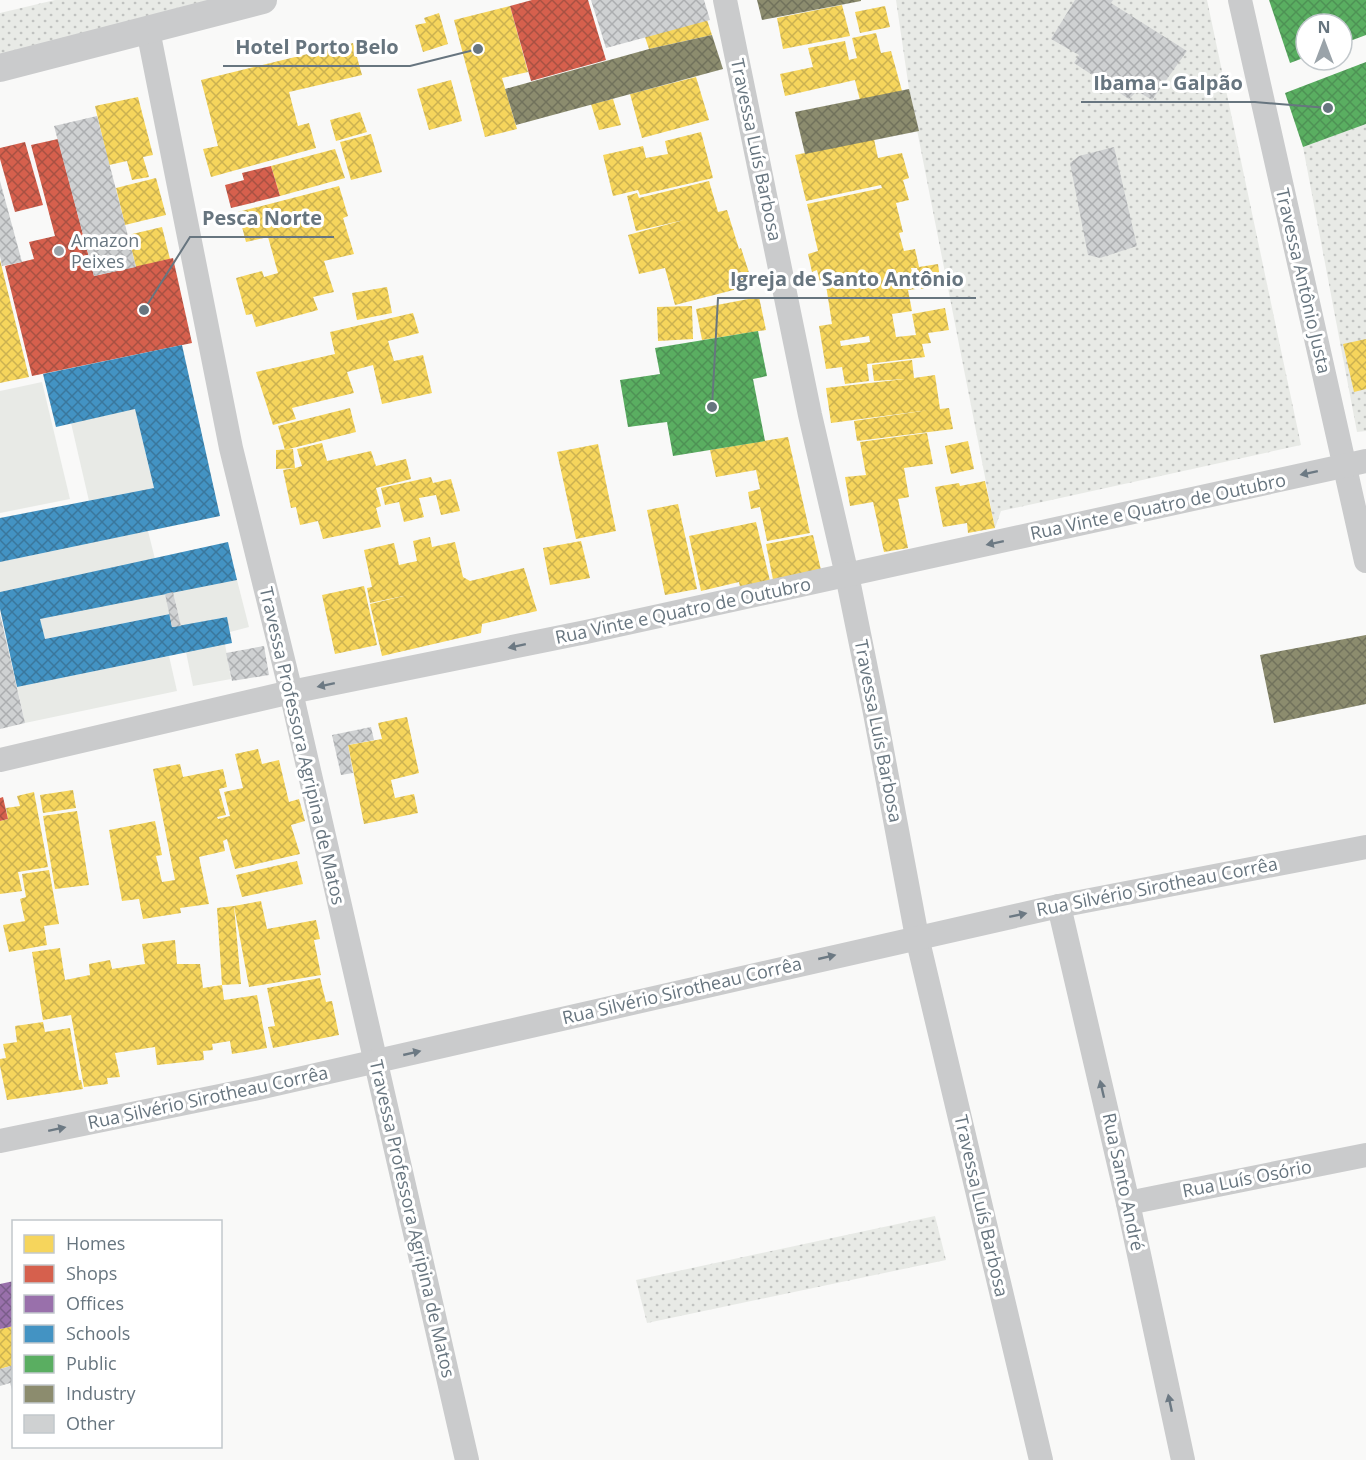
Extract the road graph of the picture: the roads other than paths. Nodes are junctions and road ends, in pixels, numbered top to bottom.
1 (262, 0) edge
2 (725, 0) edge
3 (1240, 0) edge
4 (148, 30) junction
5 (0, 68) edge
6 (1355, 463) edge
7 (1366, 561) edge
8 (847, 575) junction
9 (291, 692) junction
10 (0, 760) edge
11 (1366, 847) edge
12 (1059, 906) junction
13 (917, 937) junction
14 (375, 1062) junction
15 (0, 1141) edge
16 (1366, 1155) edge
17 (1128, 1203) junction
18 (467, 1460) edge
19 (1041, 1460) edge
20 (1183, 1460) edge

1 - 4 street
2 - 8 street, Travessa Luís Barbosa
3 - 6 street, Travessa Antônio Justa
4 - 5 street
4 - 9 street, Travessa Professora Agripina de Matos
6 - 7 street, Travessa Antônio Justa
6 -> 8 street, Rua Vinte e Quatro de Outubro
8 -> 9 street, Rua Vinte e Quatro de Outubro
8 - 13 street, Travessa Luís Barbosa
9 - 10 street, Rua Vinte e Quatro de Outubro
9 - 14 street, Travessa Professora Agripina de Matos
11 - 12 street, Rua Silvério Sirotheau Corrêa
13 -> 12 street, Rua Silvério Sirotheau Corrêa
17 -> 12 street, Rua Santo André
14 -> 13 street, Rua Silvério Sirotheau Corrêa
13 - 19 street, Travessa Luís Barbosa
15 -> 14 street, Rua Silvério Sirotheau Corrêa
14 - 18 street, Travessa Professora Agripina de Matos
16 - 17 street, Rua Luís Osório
20 -> 17 street, Rua Santo André

